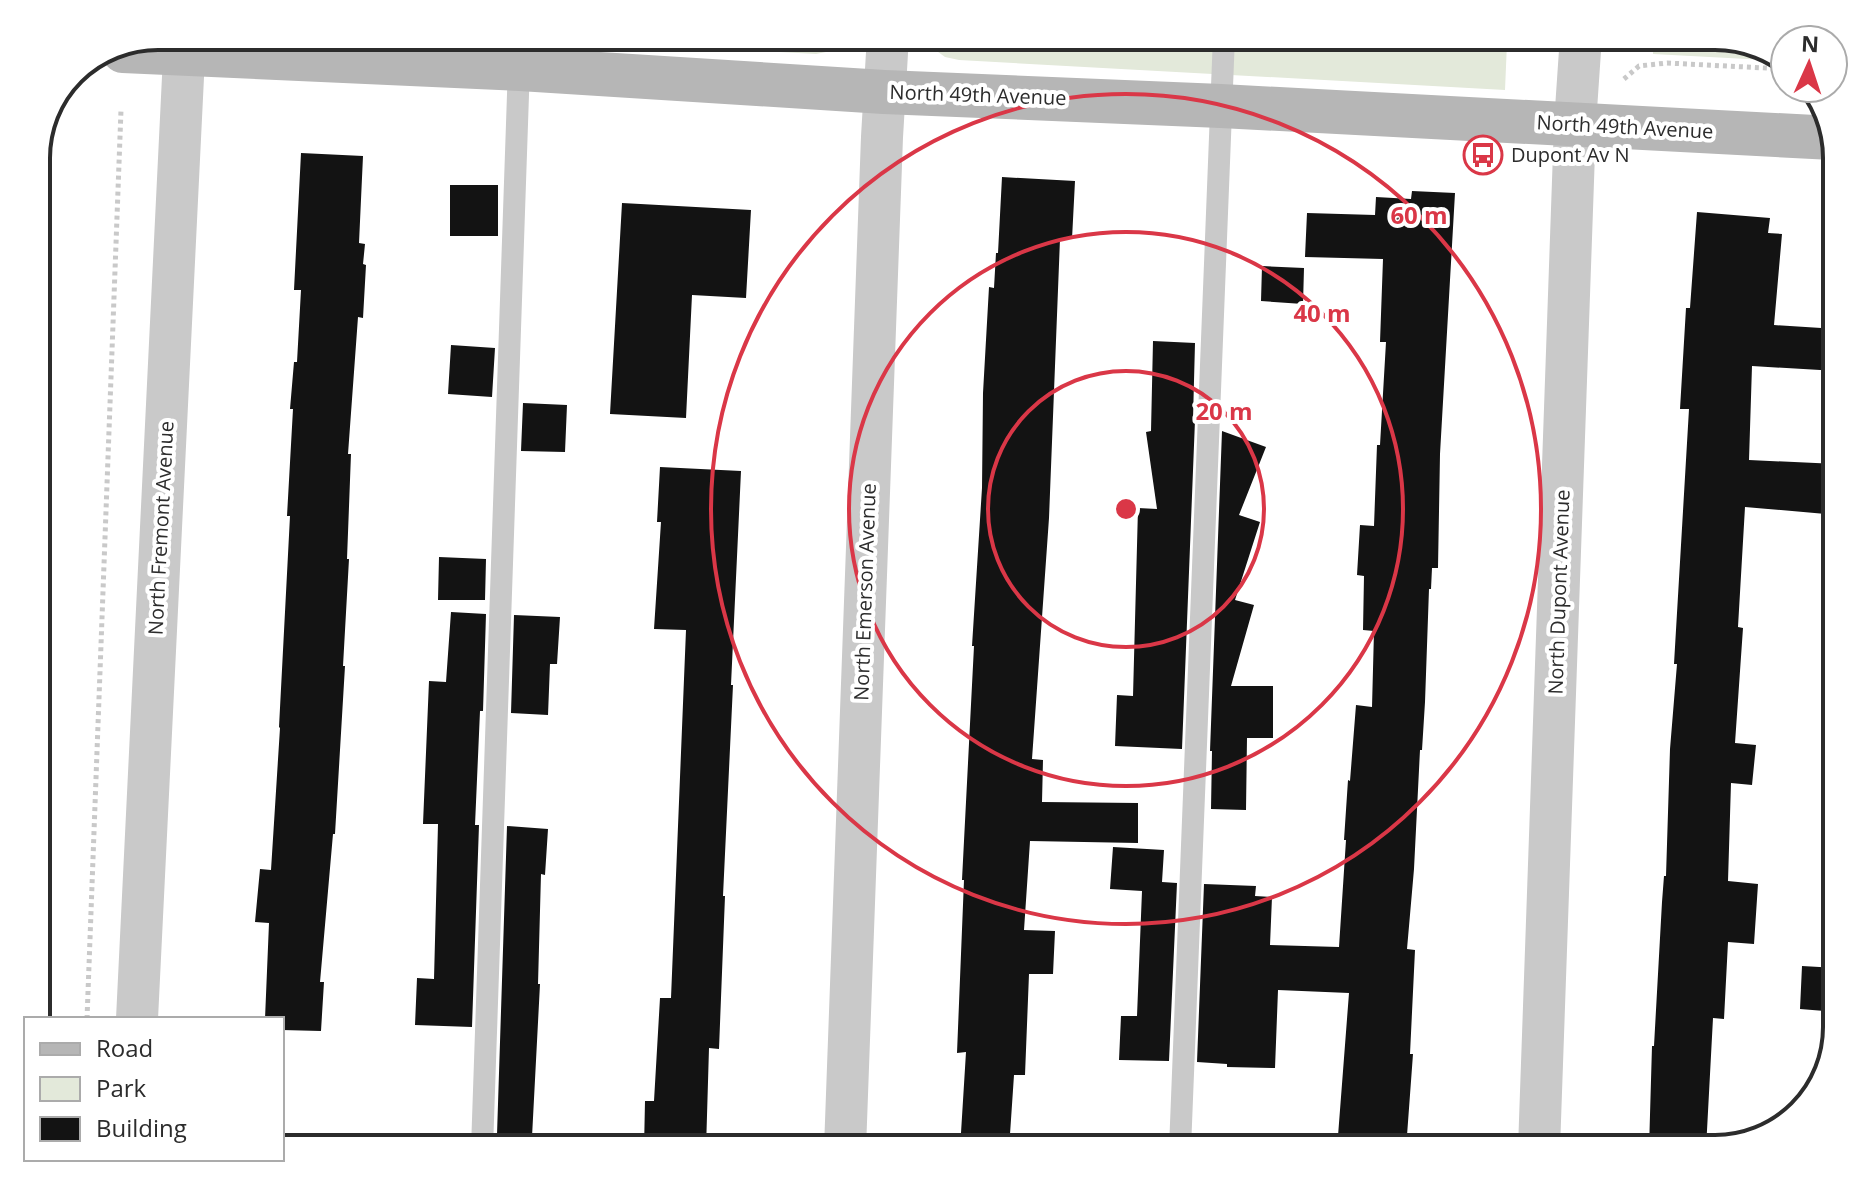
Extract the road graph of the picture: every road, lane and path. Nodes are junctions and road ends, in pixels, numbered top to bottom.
1 (185, 50) edge
2 (394, 50) edge
3 (887, 50) edge
4 (1223, 50) edge
5 (1580, 50) edge
6 (520, 53) edge
7 (1769, 68) edge
8 (1617, 85) dead end
9 (884, 92) junction
10 (1221, 106) junction
11 (121, 110) dead end
12 (1575, 124) junction
13 (1821, 137) edge
14 (87, 1017) edge
15 (137, 1017) edge
16 (482, 1135) edge
17 (846, 1135) edge
18 (1181, 1135) edge
19 (1539, 1135) edge

1 - 15 street, North Fremont Avenue
2 - 6 street, North 49th Avenue
3 - 9 street, North Emerson Avenue
4 - 10 lane
5 - 12 street, North Dupont Avenue
6 - 9 street, North 49th Avenue
6 - 16 lane
7 - 8 path
9 - 10 street, North 49th Avenue
9 - 17 street, North Emerson Avenue
10 - 12 street, North 49th Avenue
10 - 18 lane
11 - 14 path
12 - 13 street, North 49th Avenue
12 - 19 street, North Dupont Avenue

